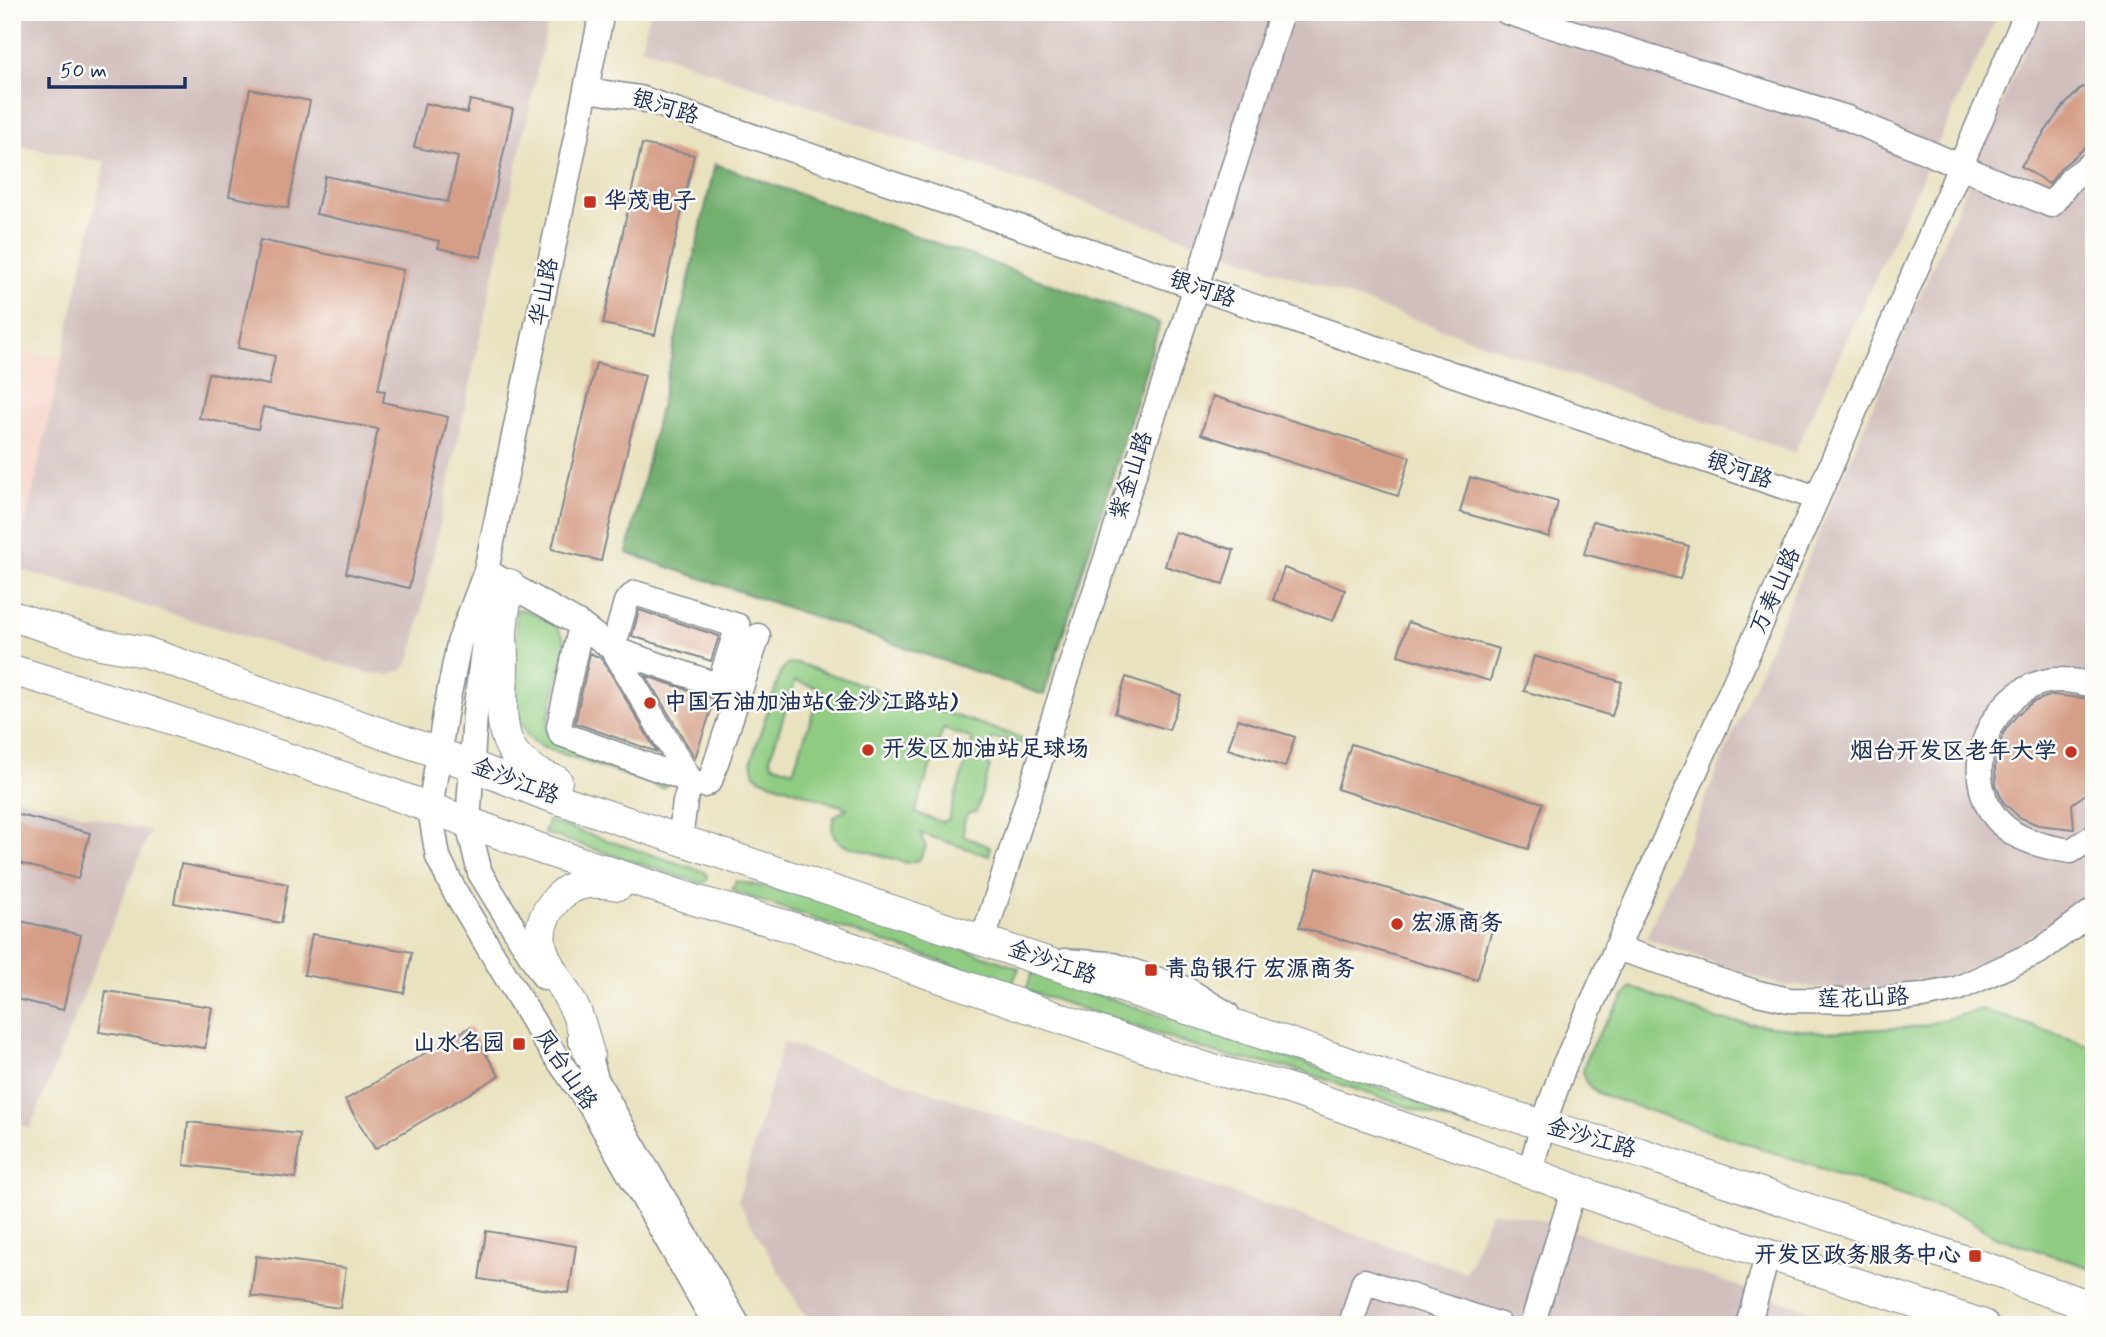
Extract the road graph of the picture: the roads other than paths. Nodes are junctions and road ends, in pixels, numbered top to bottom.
1 (602, 12) edge
2 (1282, 12) edge
3 (1507, 12) edge
4 (2027, 12) edge
5 (586, 90) junction
6 (2094, 162) edge
7 (1959, 165) junction
8 (1196, 287) junction
9 (1817, 498) junction
10 (497, 577) junction
11 (12, 615) edge
12 (581, 625) junction
13 (758, 636) dead end
14 (613, 649) junction
15 (12, 670) edge
16 (2090, 684) dead end
17 (439, 754) junction
18 (472, 765) junction
19 (691, 781) junction
20 (430, 809) junction
21 (468, 824) junction
22 (2094, 836) edge
23 (680, 840) junction
24 (698, 901) junction
25 (2094, 909) edge
26 (983, 940) junction
27 (1616, 948) junction
28 (589, 1054) junction
29 (1543, 1125) junction
30 (1530, 1171) junction
31 (1574, 1188) junction
32 (1768, 1254) junction
33 (2094, 1307) edge
34 (1939, 1317) edge
35 (716, 1325) edge
36 (738, 1325) edge
37 (1351, 1325) edge
38 (1500, 1325) edge
39 (1532, 1325) edge
40 (1748, 1325) edge
41 (1984, 1325) edge

1 - 5 street, 华山路
2 - 8 street, 紫金山路
3 - 7 street
4 - 7 street, 万寿山路
5 - 8 street, 银河路
5 - 10 street, 华山路
6 - 7 street
7 - 9 street, 万寿山路
8 - 9 street, 银河路
8 - 26 street, 紫金山路
9 - 27 street, 万寿山路
10 - 12 street
10 - 17 street, 凤台山路
10 - 18 street, 凤台山路
10 - 23 main road
11 - 17 main road, 金沙江路
12 - 14 street
12 - 19 street
13 - 19 street
14 - 14 street
14 - 19 street
15 - 20 main road, 金沙江路
16 - 22 street
17 - 18 main road, 金沙江路
17 - 20 street, 凤台山路
18 - 21 street, 凤台山路
18 - 23 main road, 金沙江路
19 - 23 street
20 - 21 main road, 金沙江路
20 - 35 street, 凤台山路
21 - 24 main road, 金沙江路
21 - 28 street, 凤台山路
23 - 26 main road, 金沙江路
24 - 28 main road
24 - 30 main road, 金沙江路
25 - 27 street, 莲花山路
26 - 29 main road, 金沙江路
27 - 29 street, 万寿山路
28 - 36 street, 凤台山路
29 - 30 street, 万寿山路
29 - 33 main road, 金沙江路
30 - 31 main road, 金沙江路
31 - 32 main road, 金沙江路
31 - 39 street
32 - 34 main road, 金沙江路
32 - 40 street
34 - 41 main road, 金沙江路
37 - 38 street

